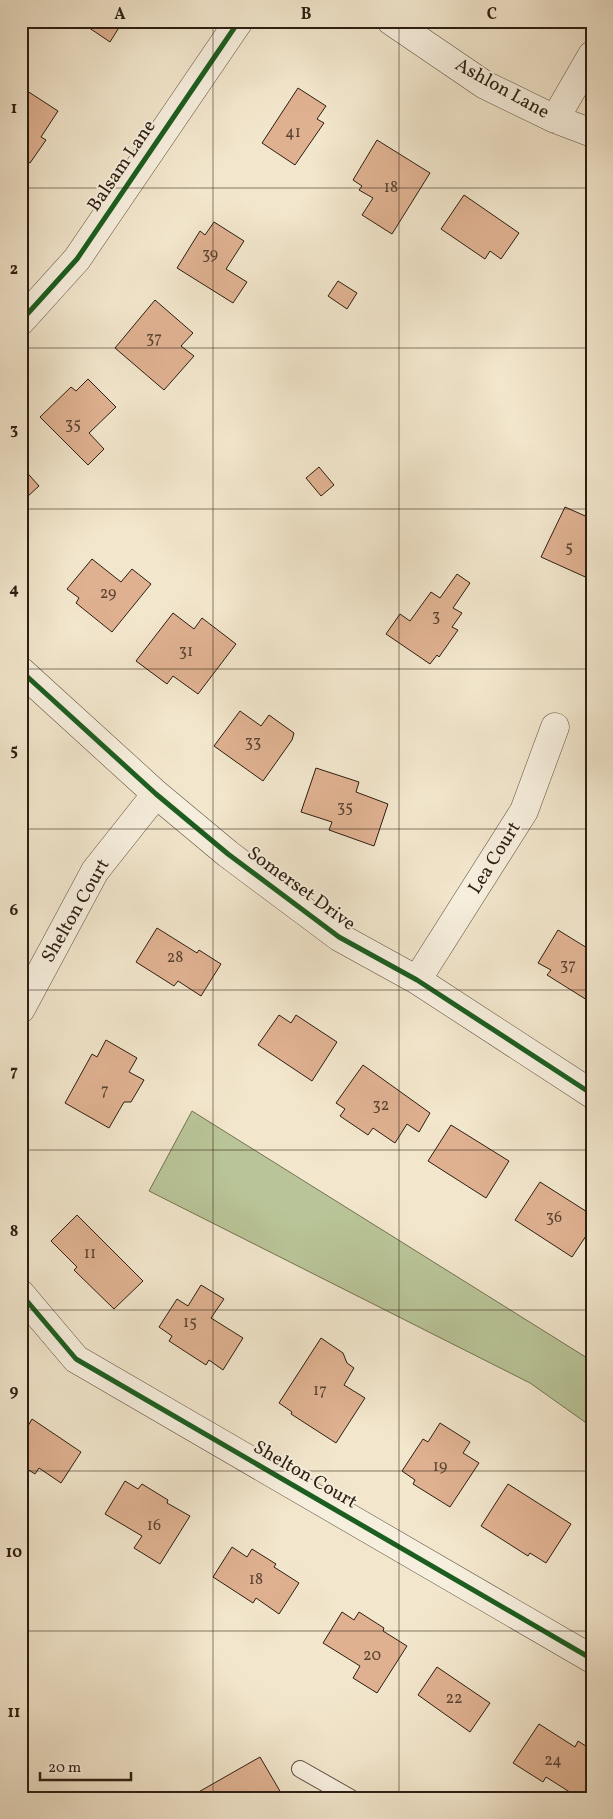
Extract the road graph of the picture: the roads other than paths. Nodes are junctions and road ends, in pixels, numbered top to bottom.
1 (239, 21) edge
2 (391, 21) edge
3 (592, 55) edge
4 (555, 119) junction
5 (592, 133) edge
6 (21, 321) edge
7 (21, 671) edge
8 (555, 727) dead end
9 (156, 794) junction
10 (418, 980) junction
11 (21, 1009) edge
12 (592, 1094) edge
13 (21, 1294) edge
14 (592, 1659) edge
15 (300, 1769) dead end
16 (351, 1798) edge

1 - 6 street, Balsam Lane
2 - 4 street, Ashlon Lane
3 - 4 street
4 - 5 street, Ashlon Lane
7 - 9 street, Somerset Drive
8 - 10 street, Lea Court
9 - 10 street, Somerset Drive
9 - 11 street, Shelton Court
10 - 12 street, Somerset Drive
13 - 14 street, Shelton Court
15 - 16 lane

